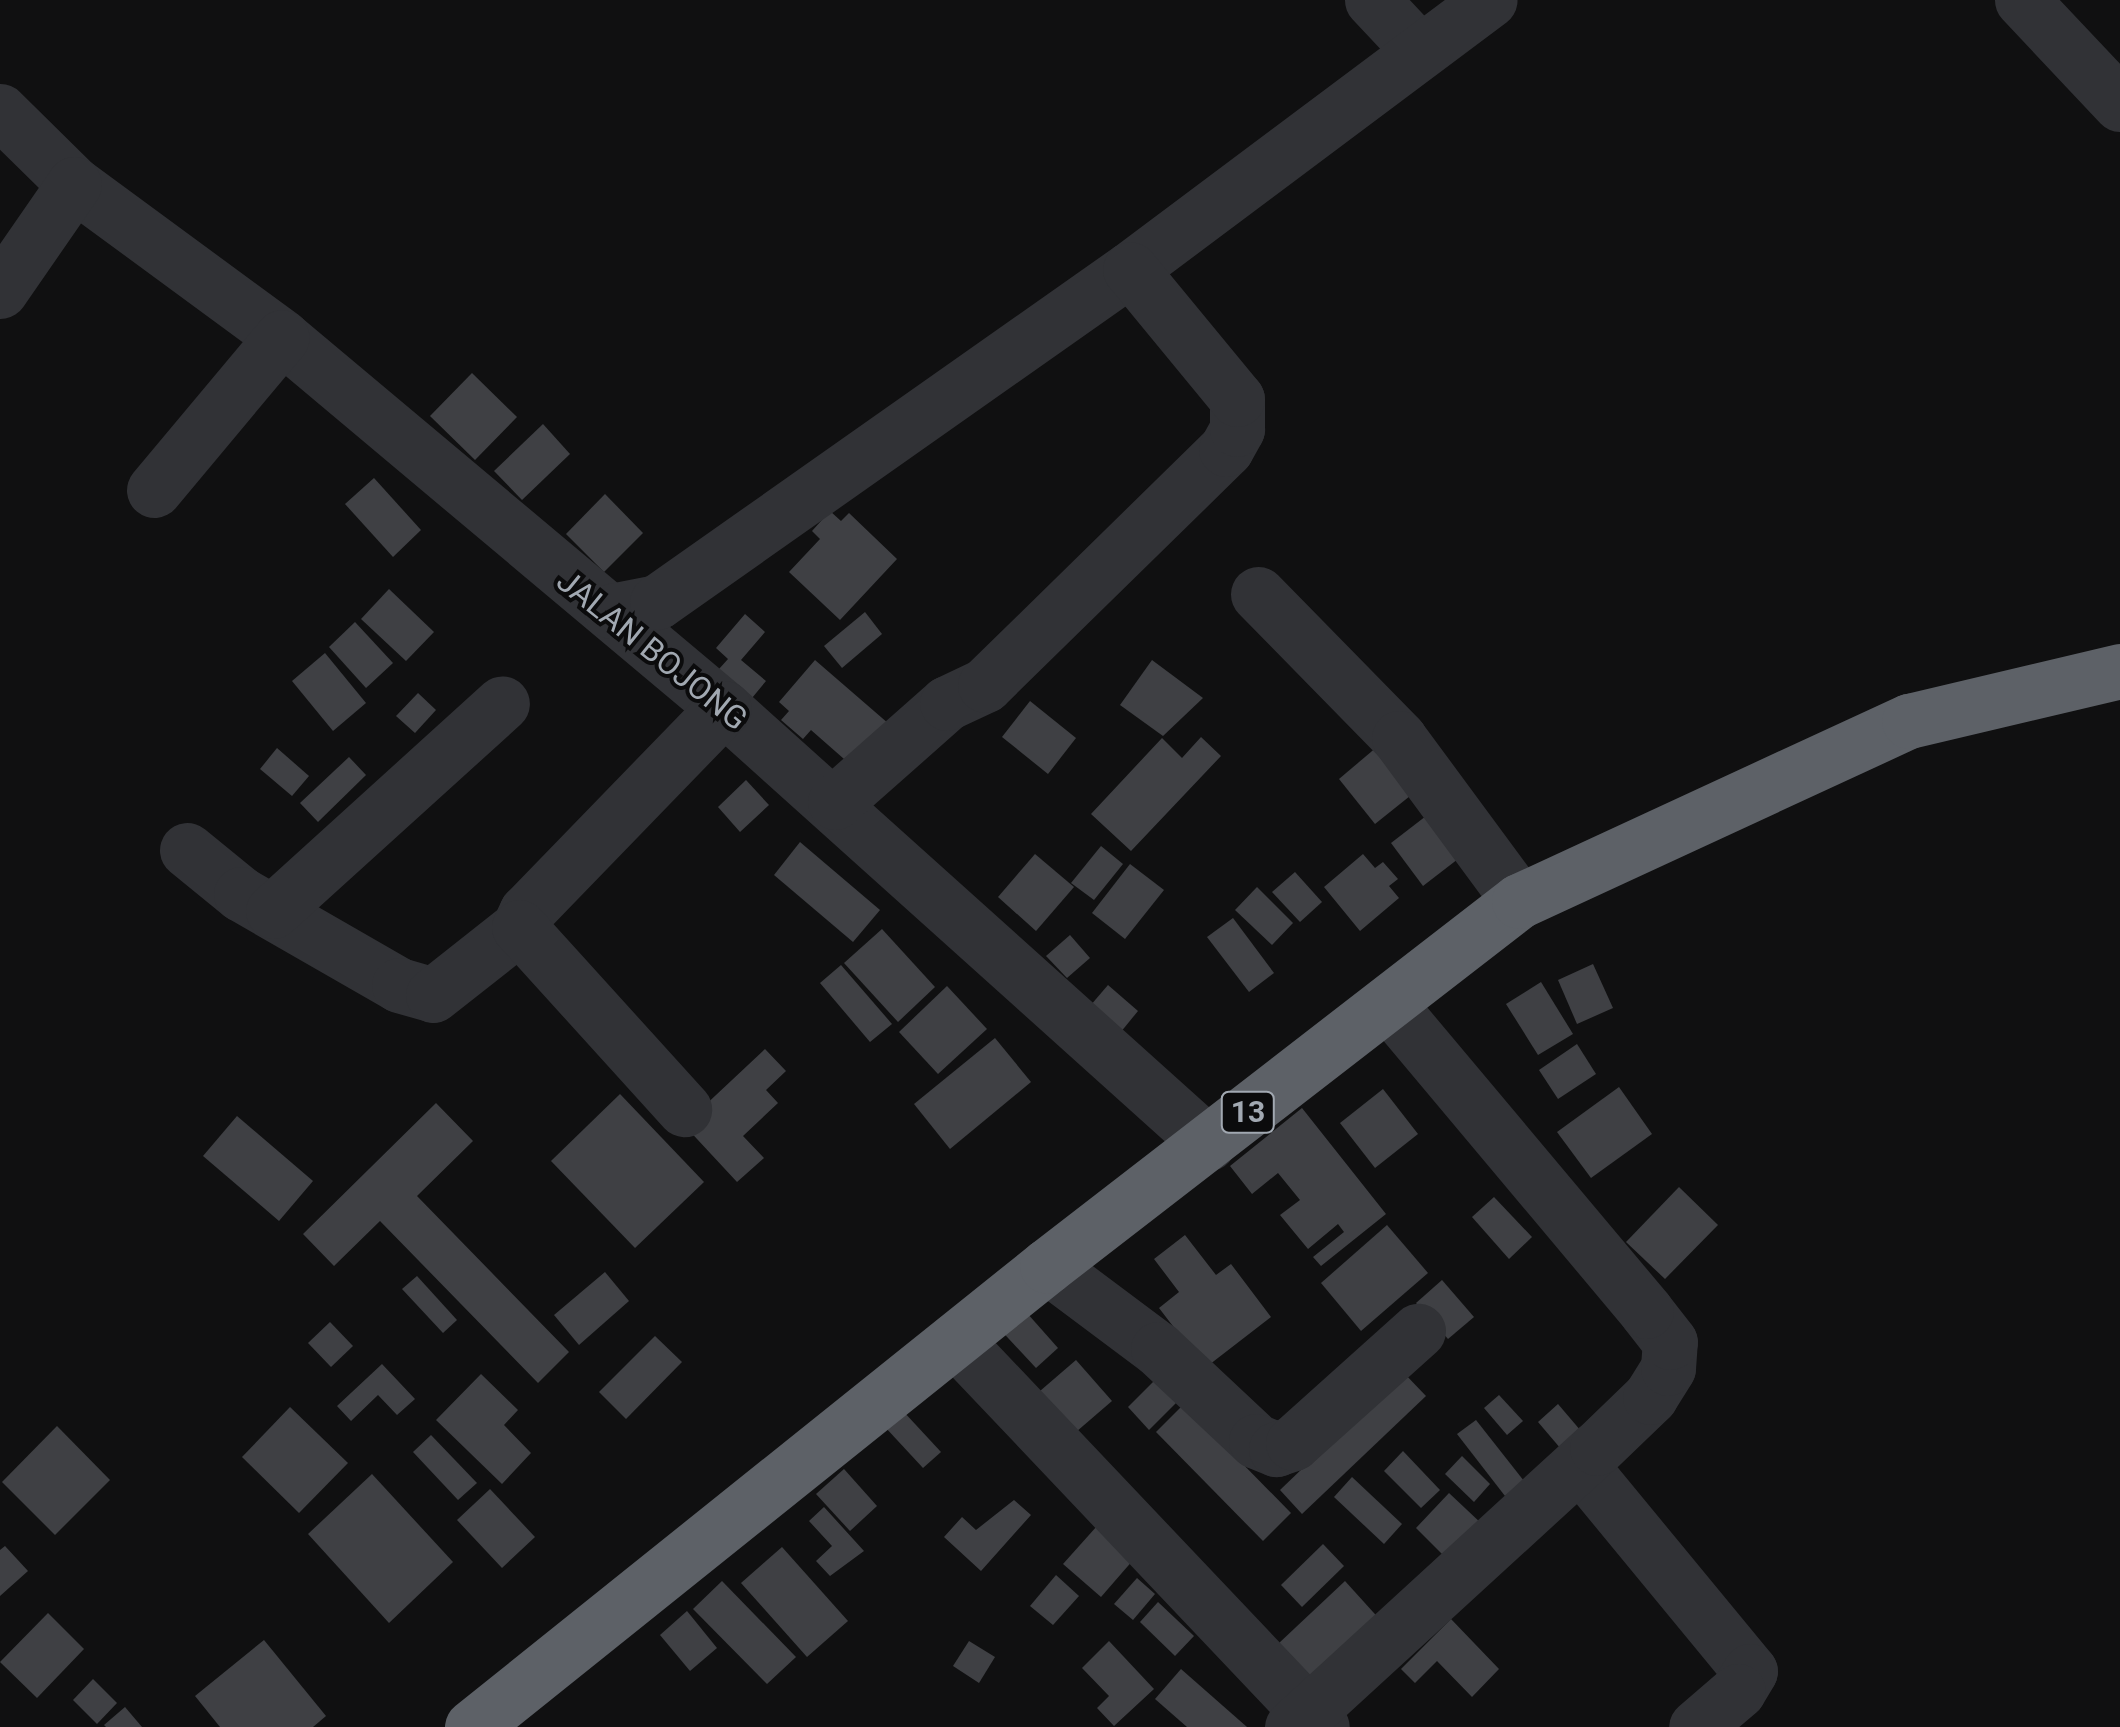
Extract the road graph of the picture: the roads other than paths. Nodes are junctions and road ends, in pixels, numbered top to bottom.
1 (1372, 0) edge
2 (1490, 0) edge
3 (2022, 0) edge
4 (1419, 50) junction
5 (2120, 104) edge
6 (0, 111) edge
7 (74, 184) junction
8 (1130, 268) junction
9 (0, 291) edge
10 (282, 337) junction
11 (154, 490) dead end
12 (1258, 594) dead end
13 (611, 611) junction
14 (2120, 671) edge
15 (502, 703) dead end
16 (724, 708) junction
17 (834, 802) junction
18 (187, 850) dead end
19 (1519, 901) junction
20 (274, 911) junction
21 (519, 927) junction
22 (1388, 1003) junction
23 (684, 1110) dead end
24 (1208, 1142) junction
25 (1047, 1266) junction
26 (1418, 1330) dead end
27 (955, 1340) junction
28 (1580, 1465) junction
29 (1307, 1722) edge
30 (472, 1727) edge
31 (1696, 1727) edge

1 - 4 street
2 - 4 street
3 - 5 street
4 - 8 street
6 - 7 street, JALAN BOJONG
7 - 9 street
7 - 10 street, JALAN BOJONG
8 - 13 street
8 - 17 street
10 - 11 street
10 - 13 street, JALAN BOJONG
12 - 19 street
13 - 16 street, JALAN BOJONG
14 - 19 highway, 13
15 - 20 street
16 - 17 street, JALAN BOJONG
16 - 21 street
17 - 24 street, JALAN BOJONG
18 - 20 street
19 - 22 highway, 13
20 - 21 street
21 - 23 street
22 - 24 highway, 13
22 - 28 street
24 - 25 highway, 13
25 - 26 street
25 - 27 highway, 13
27 - 29 street
27 - 30 highway, 13
28 - 29 street
28 - 31 street

